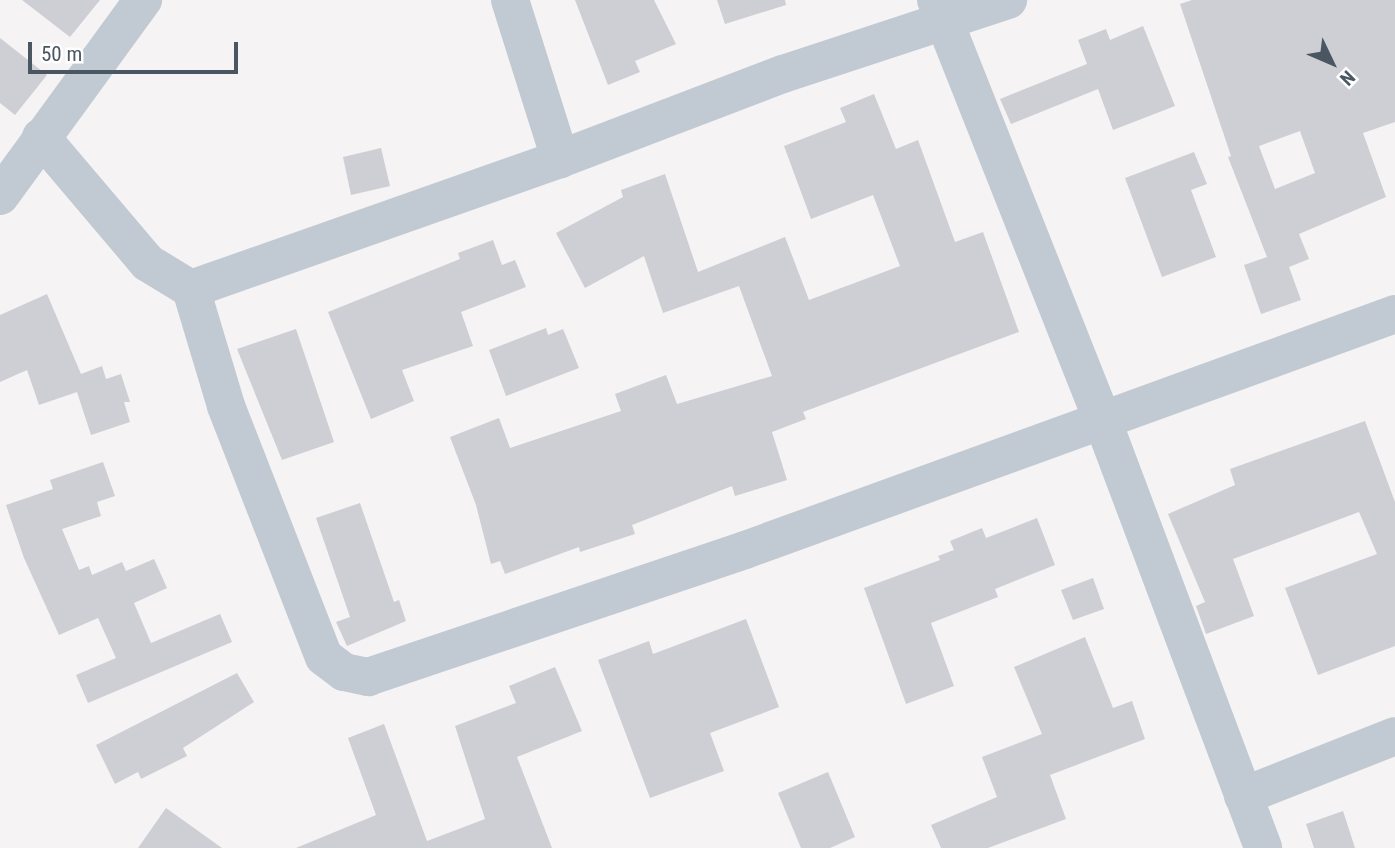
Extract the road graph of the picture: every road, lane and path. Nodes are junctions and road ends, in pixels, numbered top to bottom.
1 (143, 0) edge
2 (510, 0) edge
3 (1009, 0) edge
4 (940, 12) edge
5 (41, 137) junction
6 (560, 159) junction
7 (0, 195) edge
8 (191, 289) junction
9 (1395, 314) edge
10 (1102, 419) junction
11 (1395, 736) edge
12 (1243, 796) junction
13 (1263, 848) edge

1 - 5 street
2 - 6 street
3 - 4 street
4 - 6 street
4 - 10 street
5 - 7 street
5 - 8 street
6 - 8 street
8 - 10 street
9 - 10 street
10 - 12 street
11 - 12 street
12 - 13 street

